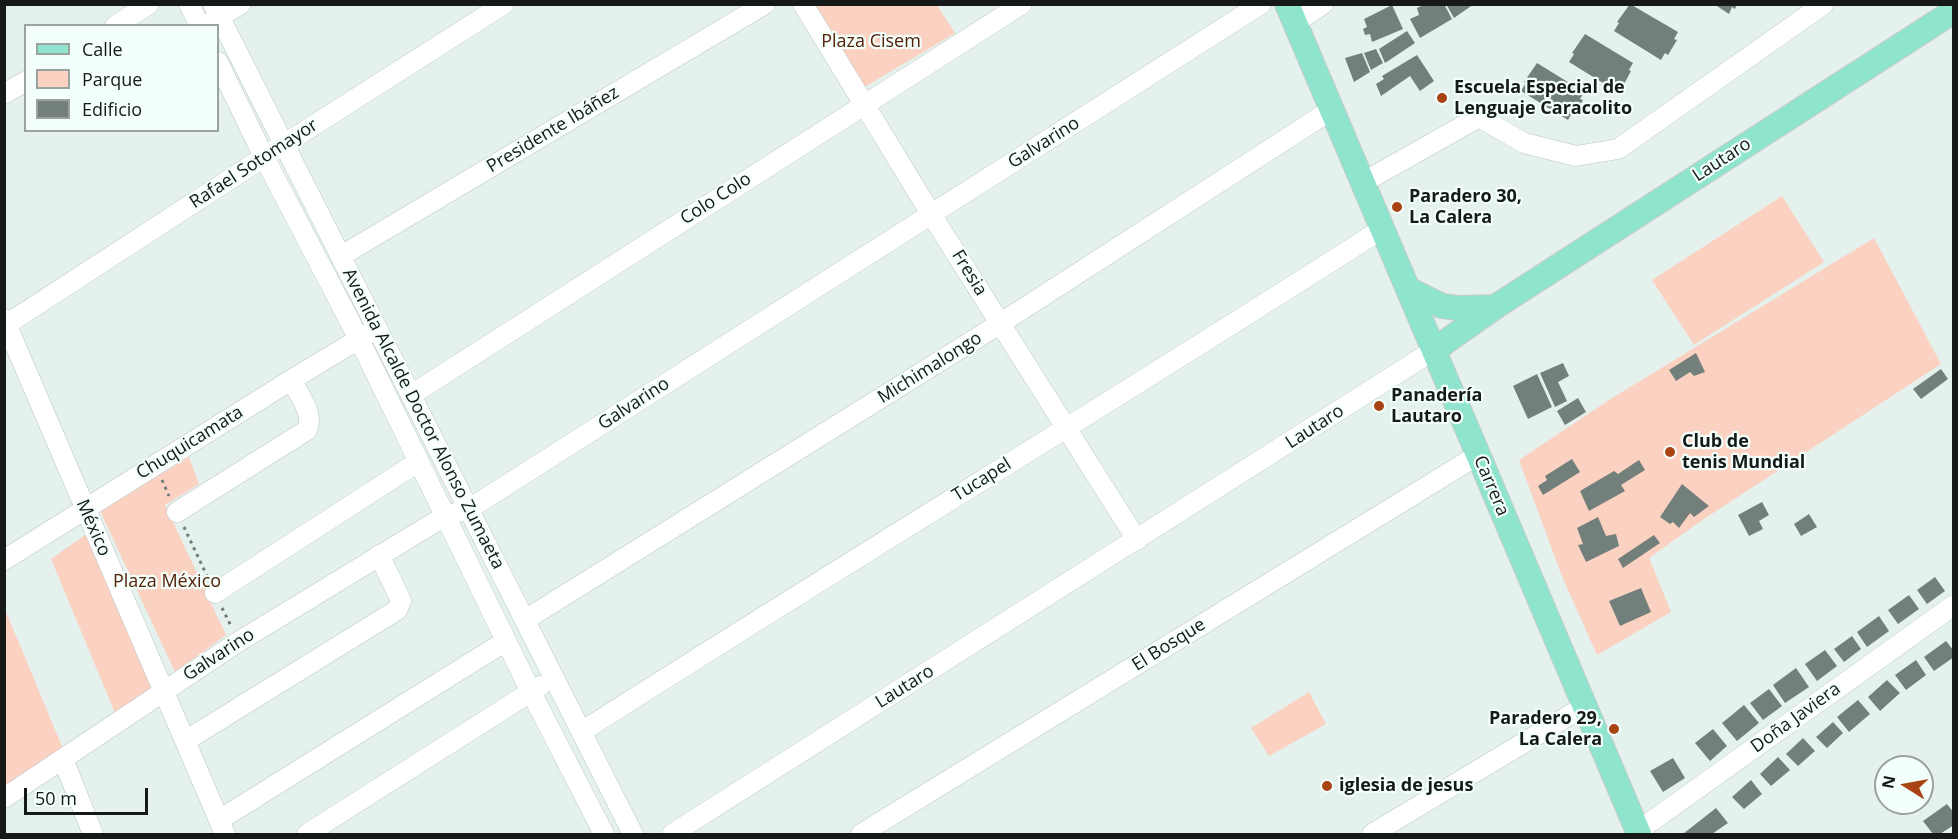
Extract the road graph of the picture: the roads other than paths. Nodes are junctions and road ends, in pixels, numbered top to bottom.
1 (149, 4) edge
2 (189, 4) edge
3 (241, 4) edge
4 (504, 4) edge
5 (765, 4) edge
6 (803, 4) edge
7 (1022, 4) edge
8 (1261, 4) edge
9 (1323, 4) edge
10 (1824, 4) edge
11 (1953, 10) edge
12 (1291, 14) edge
13 (213, 16) edge
14 (118, 24) edge
15 (199, 24) edge
16 (219, 27) edge
17 (219, 64) edge
18 (24, 82) edge
19 (4, 94) edge
20 (864, 105) junction
21 (1332, 110) junction
22 (285, 144) junction
23 (264, 157) junction
24 (1362, 183) junction
25 (931, 214) junction
26 (1382, 229) junction
27 (341, 256) junction
28 (1408, 289) junction
29 (1495, 307) junction
30 (5, 323) edge
31 (1001, 323) junction
32 (378, 329) junction
33 (359, 339) junction
34 (1434, 350) junction
35 (291, 380) junction
36 (411, 395) junction
37 (1068, 428) junction
38 (1478, 455) junction
39 (418, 462) junction
40 (470, 509) junction
41 (85, 510) junction
42 (177, 512) road end
43 (445, 516) junction
44 (1137, 540) junction
45 (379, 555) junction
46 (4, 560) edge
47 (215, 593) road end
48 (1953, 605) edge
49 (525, 620) junction
50 (506, 641) junction
51 (554, 677) junction
52 (165, 689) junction
53 (531, 692) junction
54 (1585, 706) junction
55 (581, 732) junction
56 (185, 741) junction
57 (63, 759) junction
58 (4, 798) edge
59 (222, 827) edge
60 (1639, 833) edge
61 (93, 834) edge
62 (307, 834) edge
63 (604, 834) edge
64 (633, 834) edge
65 (672, 834) edge
66 (861, 834) edge
67 (1372, 834) edge

1 - 14 street
2 - 15 street
3 - 13 street
4 - 22 street, Rafael Sotomayor
5 - 27 street, Presidente Ibáñez
6 - 20 street, Fresia
7 - 20 street, Colo Colo
8 - 25 street, Galvarino
9 - 12 street
10 - 24 street
11 - 29 main road, Lautaro
12 - 21 main road, Carrera
16 - 22 street, Avenida Alcalde Doctor Alonso Zumaeta
17 - 23 street, Avenida Alcalde Doctor Alonso Zumaeta
18 - 19 street
20 - 25 street, Fresia
20 - 36 street, Colo Colo
21 - 24 main road, Carrera
21 - 31 street, Michimalongo
22 - 23 street, Rafael Sotomayor
22 - 27 street, Avenida Alcalde Doctor Alonso Zumaeta
23 - 30 street, Rafael Sotomayor
23 - 33 street, Avenida Alcalde Doctor Alonso Zumaeta
24 - 26 main road, Carrera
25 - 31 street, Fresia
25 - 40 street, Galvarino
26 - 28 main road, Carrera
26 - 37 street, Tucapel
27 - 32 street, Avenida Alcalde Doctor Alonso Zumaeta
28 - 29 main road
28 - 34 main road, Carrera
29 - 34 main road, Lautaro
30 - 41 street, México
31 - 37 street, Fresia
31 - 49 street, Michimalongo
32 - 33 street, Chuquicamata
32 - 36 street, Avenida Alcalde Doctor Alonso Zumaeta
33 - 35 street, Chuquicamata
33 - 39 street, Avenida Alcalde Doctor Alonso Zumaeta
34 - 38 main road, Carrera
34 - 44 street, Lautaro
35 - 41 street, Chuquicamata
35 - 42 street
36 - 40 street, Avenida Alcalde Doctor Alonso Zumaeta
37 - 44 street, Fresia
37 - 55 street, Tucapel
38 - 54 main road, Carrera
38 - 66 street, El Bosque
39 - 43 street, Avenida Alcalde Doctor Alonso Zumaeta
39 - 47 street
40 - 43 street, Galvarino
40 - 49 street, Avenida Alcalde Doctor Alonso Zumaeta
41 - 46 street, Chuquicamata
41 - 52 street, México
43 - 45 street, Galvarino
43 - 50 street, Avenida Alcalde Doctor Alonso Zumaeta
44 - 65 street, Lautaro
45 - 52 street, Galvarino
45 - 56 street
48 - 60 street, Doña Javiera
49 - 51 street, Avenida Alcalde Doctor Alonso Zumaeta
50 - 53 street, Avenida Alcalde Doctor Alonso Zumaeta
50 - 59 street
51 - 53 street
51 - 55 street, Avenida Alcalde Doctor Alonso Zumaeta
52 - 56 street, México
52 - 57 street, Galvarino
53 - 62 street
53 - 63 street, Avenida Alcalde Doctor Alonso Zumaeta
54 - 60 main road, Carrera
54 - 67 street
55 - 64 street, Avenida Alcalde Doctor Alonso Zumaeta
56 - 59 street, México
57 - 58 street, Galvarino
57 - 61 street

